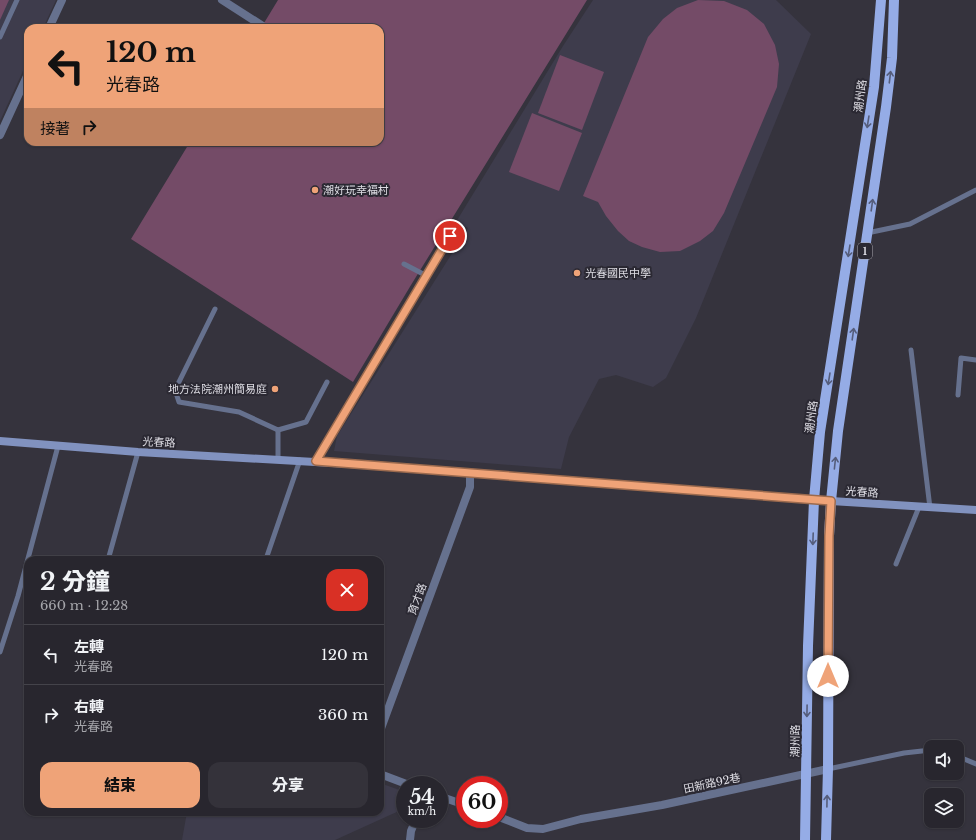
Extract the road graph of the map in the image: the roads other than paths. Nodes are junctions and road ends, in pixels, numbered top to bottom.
1 (17, 0) edge
2 (62, 0) edge
3 (222, 0) edge
4 (880, 0) edge
5 (894, 0) edge
6 (51, 24) edge
7 (260, 24) edge
8 (0, 37) edge
9 (24, 83) edge
10 (0, 135) edge
11 (976, 190) edge
12 (867, 234) junction
13 (450, 236) dead end
14 (404, 264) dead end
15 (427, 276) junction
16 (215, 309) dead end
17 (911, 350) dead end
18 (976, 360) edge
19 (327, 382) dead end
20 (958, 395) dead end
21 (278, 430) junction
22 (0, 441) edge
23 (58, 446) junction
24 (138, 452) junction
25 (278, 459) junction
26 (300, 460) junction
27 (316, 461) junction
28 (470, 473) junction
29 (814, 500) junction
30 (831, 501) junction
31 (919, 507) junction
32 (930, 508) junction
33 (976, 510) edge
34 (29, 556) edge
35 (109, 556) edge
36 (267, 556) edge
37 (896, 564) dead end
38 (24, 574) edge
39 (0, 652) edge
40 (384, 720) edge
41 (924, 751) edge
42 (964, 759) edge
43 (976, 764) edge
44 (828, 769) junction
45 (807, 774) junction
46 (384, 776) edge
47 (396, 780) edge
48 (508, 821) edge
49 (412, 828) edge
50 (410, 840) edge
51 (805, 840) edge
52 (826, 840) edge

1 - 8 lane
2 - 6 street
3 - 7 street
4 -> 29 main road, 潮州路 / 1
12 -> 5 main road, 1
9 - 10 street
11 - 12 lane
30 -> 12 main road, 1
13 - 15 street
14 - 15 lane
15 - 27 street
16 - 21 lane
17 - 32 lane
18 - 20 lane
19 - 21 lane
21 - 25 lane
22 - 23 main road, 光春路
23 - 24 main road, 光春路
23 - 34 lane
24 - 25 main road, 光春路
24 - 35 lane
25 - 26 main road, 光春路
26 - 27 main road, 光春路
26 - 36 lane
27 - 28 main road, 光春路
28 - 29 main road, 光春路
28 - 40 street, 育才路
29 - 30 main road, 光春路
29 -> 45 main road, 潮州路 / 1
30 - 31 main road, 光春路
30 - 44 main road, 1
31 - 32 main road, 光春路
31 - 37 lane
32 - 33 main road, 光春路
38 - 39 lane
41 - 44 lane, 田新路92巷
42 - 43 lane
44 - 45 street, 田新路92巷
52 -> 44 main road, 1
45 - 48 street, 田新路92巷
45 - 51 main road, 潮州路 / 1
46 - 47 street
49 - 50 street

